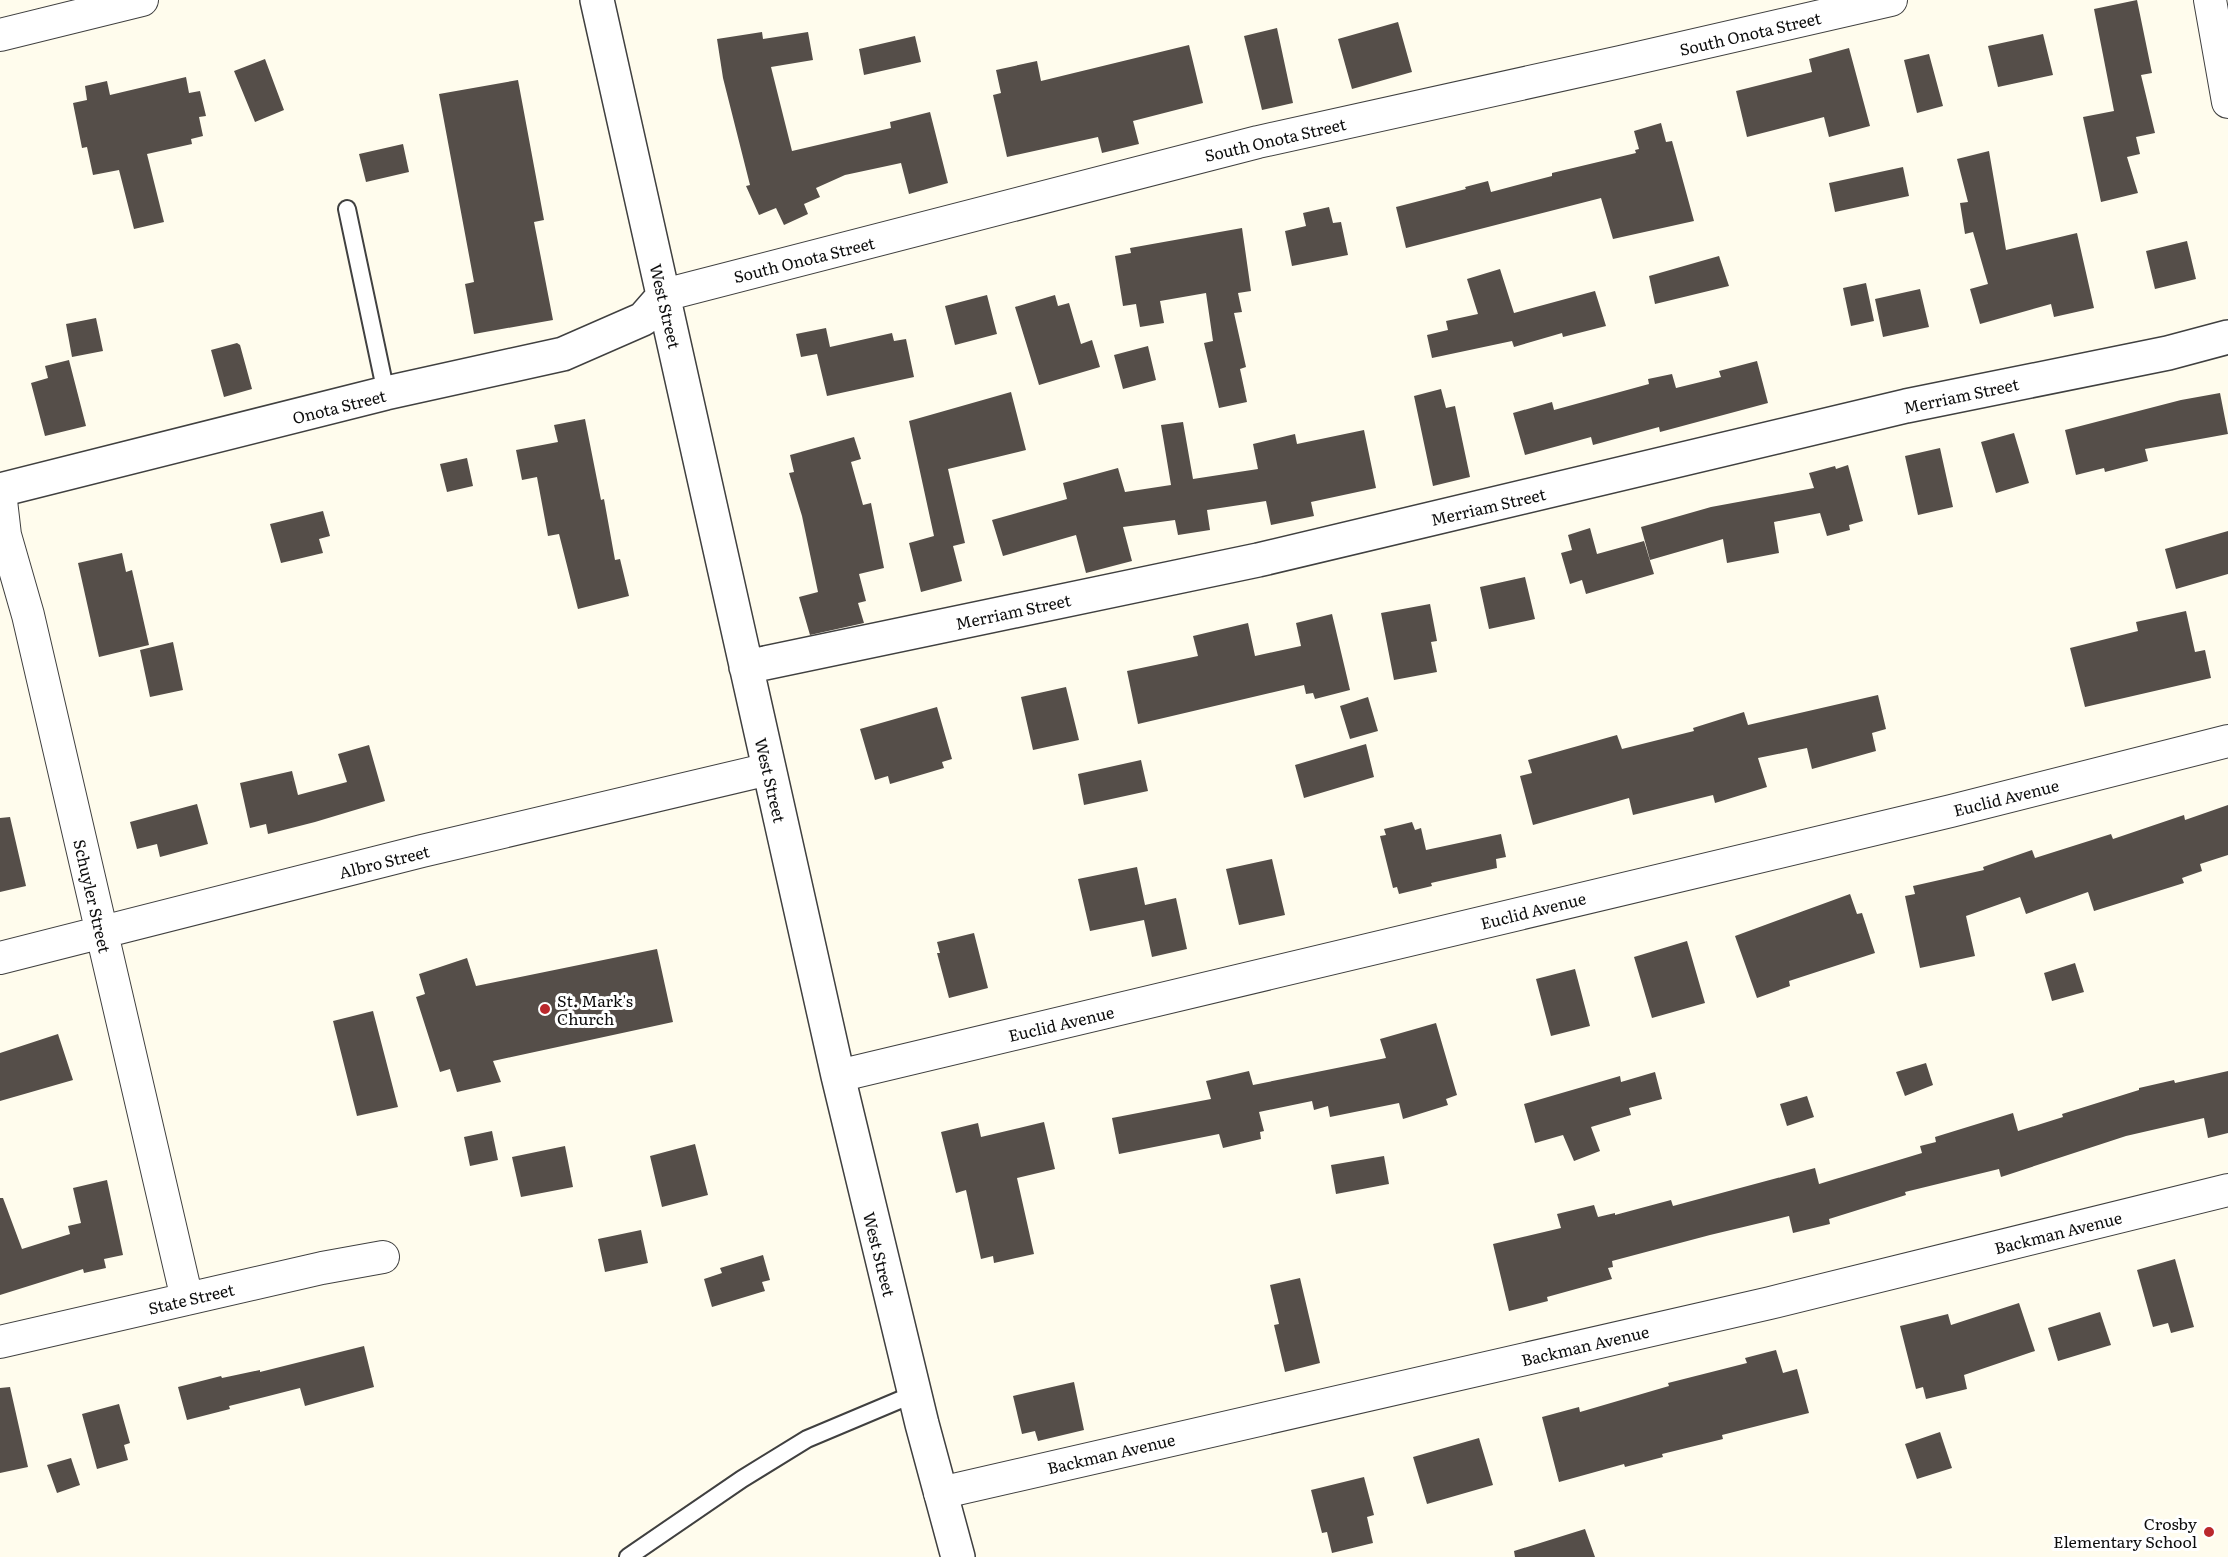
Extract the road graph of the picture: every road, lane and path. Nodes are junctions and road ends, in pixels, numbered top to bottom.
1 (142, 0) edge
2 (597, 0) edge
3 (1891, 0) edge
4 (2210, 0) edge
5 (2222, 30) edge
6 (0, 35) edge
7 (2228, 102) edge
8 (347, 209) dead end
9 (664, 295) junction
10 (2228, 337) edge
11 (386, 393) junction
12 (0, 491) edge
13 (746, 667) junction
14 (2228, 741) edge
15 (769, 769) junction
16 (102, 932) junction
17 (0, 958) edge
18 (838, 1076) junction
19 (2228, 1190) edge
20 (383, 1257) dead end
21 (187, 1299) junction
22 (0, 1342) edge
23 (914, 1394) junction
24 (940, 1493) junction
25 (628, 1557) edge
26 (958, 1557) edge

1 - 6 street
2 - 9 street, West Street
3 - 9 street, South Onota Street
4 - 5 street
5 - 7 street
8 - 11 lane
9 - 11 street, Onota Street
9 - 13 street, West Street
10 - 13 street, Merriam Street
11 - 12 street, Onota Street
12 - 16 street, Schuyler Street
13 - 15 street, West Street
14 - 18 street, Euclid Avenue
15 - 16 street, Albro Street
15 - 18 street, West Street
16 - 17 street, Albro Street
16 - 21 street, Schuyler Street
18 - 23 street, West Street
19 - 24 street, Backman Avenue
20 - 21 street, State Street
21 - 22 street, State Street
23 - 24 street, West Street
23 - 25 lane
24 - 26 street, West Street

